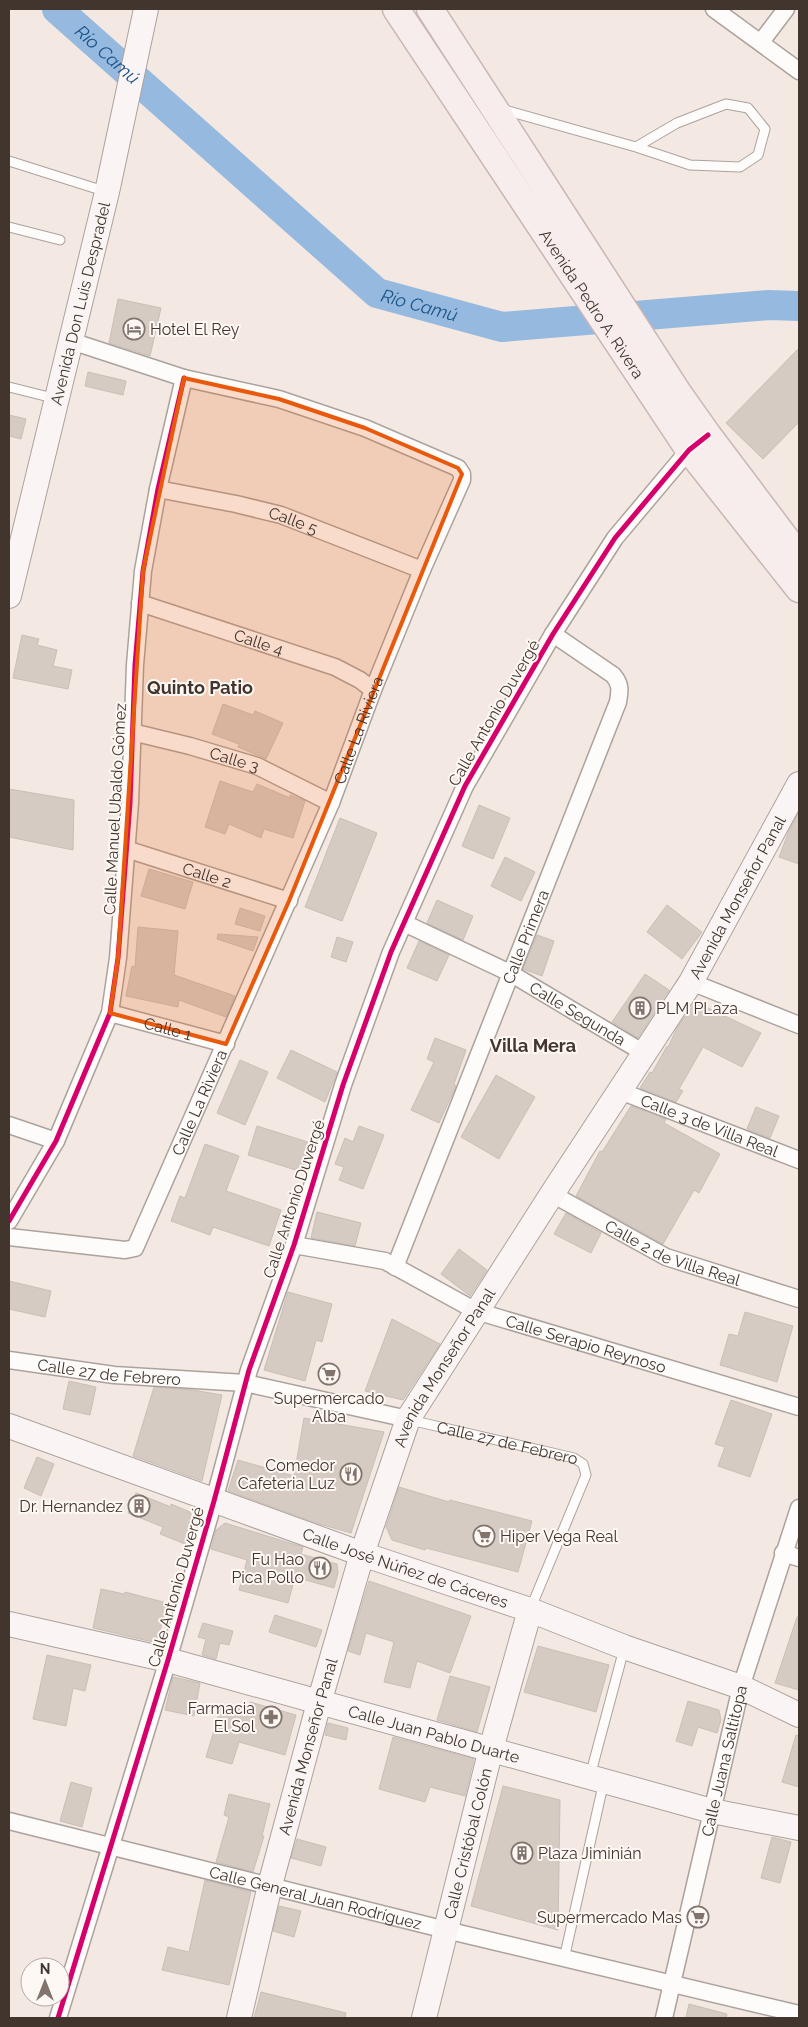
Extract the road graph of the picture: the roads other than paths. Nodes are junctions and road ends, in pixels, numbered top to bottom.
1 (146, 9) edge
2 (396, 9) edge
3 (430, 9) edge
4 (714, 9) edge
5 (786, 9) edge
6 (761, 42) junction
7 (799, 71) edge
8 (473, 75) junction
9 (449, 89) junction
10 (500, 117) junction
11 (636, 146) junction
12 (9, 161) edge
13 (107, 192) junction
14 (9, 227) edge
15 (60, 240) dead end
16 (71, 341) junction
17 (184, 378) junction
18 (9, 387) edge
19 (57, 399) junction
20 (670, 400) junction
21 (699, 443) junction
22 (158, 489) junction
23 (799, 556) edge
24 (422, 570) junction
25 (799, 589) edge
26 (9, 596) edge
27 (140, 602) junction
28 (553, 634) junction
29 (373, 690) junction
30 (132, 732) junction
31 (799, 784) edge
32 (331, 803) junction
33 (126, 849) junction
34 (288, 901) junction
35 (404, 923) junction
36 (510, 973) junction
37 (691, 982) junction
38 (110, 1013) junction
39 (799, 1025) edge
40 (226, 1044) junction
41 (644, 1054) junction
42 (620, 1091) junction
43 (9, 1126) edge
44 (56, 1141) junction
45 (799, 1160) edge
46 (552, 1194) junction
47 (9, 1221) edge
48 (9, 1237) edge
49 (294, 1245) junction
50 (396, 1267) junction
51 (799, 1299) edge
52 (476, 1311) junction
53 (9, 1360) edge
54 (245, 1383) junction
55 (799, 1408) edge
56 (408, 1419) junction
57 (9, 1426) edge
58 (214, 1501) junction
59 (799, 1508) edge
60 (783, 1553) junction
61 (362, 1554) junction
62 (799, 1558) edge
63 (530, 1610) junction
64 (9, 1624) edge
65 (624, 1647) junction
66 (168, 1660) junction
67 (741, 1687) junction
68 (319, 1702) junction
69 (799, 1715) edge
70 (491, 1749) junction
71 (597, 1779) junction
72 (712, 1811) junction
73 (9, 1821) edge
74 (799, 1828) edge
75 (111, 1847) junction
76 (270, 1885) junction
77 (446, 1930) junction
78 (564, 1958) junction
79 (672, 1985) junction
80 (799, 2014) edge
81 (58, 2018) edge
82 (239, 2018) edge
83 (424, 2018) edge
84 (664, 2018) edge

1 - 13 main road, Avenida Don Luis Despradel
2 - 9 main road, Avenida Pedro A. Rivera
3 - 8 main road, Avenida Pedro A. Rivera
4 - 6 street
5 - 6 street
6 - 7 street
8 - 9 main road
8 - 10 main road, Avenida Pedro A. Rivera
9 - 20 main road, Avenida Pedro A. Rivera
10 - 11 lane
10 - 20 main road, Avenida Pedro A. Rivera
11 - 11 lane
12 - 13 lane
13 - 16 main road, Avenida Don Luis Despradel
14 - 15 lane
16 - 17 street, Calle La Riviera
16 - 19 main road, Avenida Don Luis Despradel
17 - 22 street, Calle Manuel Ubaldo Gómez
17 - 24 street, Calle La Riviera
18 - 19 lane
19 - 26 main road, Avenida Don Luis Despradel
20 - 21 main road, Avenida Pedro A. Rivera
21 - 23 main road, Avenida Pedro A. Rivera
21 - 25 main road, Avenida Pedro A. Rivera
21 - 28 street, Calle Antonio Duvergé
22 - 24 street, Calle 5
22 - 27 street, Calle Manuel Ubaldo Gómez
24 - 29 street, Calle La Riviera
27 - 29 street, Calle 4
27 - 30 street, Calle Manuel Ubaldo Gómez
28 - 35 street, Calle Antonio Duvergé
28 - 36 street, Calle Primera
29 - 32 street, Calle La Riviera
30 - 32 street, Calle 3
30 - 33 street, Calle Manuel Ubaldo Gómez
31 - 37 main road, Avenida Monseñor Panal
32 - 34 street, Calle La Riviera
33 - 34 street, Calle 2
33 - 38 street, Calle Manuel Ubaldo Gómez
34 - 40 street, Calle La Riviera
35 - 36 street, Calle Segunda
35 - 49 street, Calle Antonio Duvergé
36 - 41 street, Calle Segunda
36 - 50 street, Calle Primera
37 - 39 street
37 - 41 main road, Avenida Monseñor Panal
38 - 40 street, Calle 1
38 - 44 street, Calle Manuel Ubaldo Gómez
40 - 48 street, Calle La Riviera
41 - 42 main road, Avenida Monseñor Panal
42 - 45 street, Calle 3 de Villa Real
42 - 46 main road, Avenida Monseñor Panal
43 - 44 street
44 - 47 street, Calle Manuel Ubaldo Gómez
46 - 51 street, Calle 2 de Villa Real
46 - 52 main road, Avenida Monseñor Panal
49 - 50 street, Calle Serapio Reynoso
49 - 54 street, Calle Antonio Duvergé
50 - 52 street, Calle Serapio Reynoso
52 - 55 street, Calle Serapio Reynoso
52 - 56 main road, Avenida Monseñor Panal
53 - 54 street, Calle 27 de Febrero
54 - 56 street, Calle 27 de Febrero
54 - 58 street, Calle Antonio Duvergé
56 - 61 main road, Avenida Monseñor Panal
56 - 63 lane, Calle 27 de Febrero
57 - 58 main road, Calle José Núñez de Cáceres
58 - 61 main road, Calle José Núñez de Cáceres
58 - 66 street, Calle Antonio Duvergé
59 - 60 street, Calle Juana Saltitopa
60 - 62 street
60 - 67 street, Calle Juana Saltitopa
61 - 63 main road, Calle José Núñez de Cáceres
61 - 68 main road, Avenida Monseñor Panal
63 - 65 main road, Calle José Núñez de Cáceres
63 - 70 main road, Calle Cristóbal Colón
64 - 66 main road, Calle Juan Pablo Duarte
65 - 67 main road, Calle José Núñez de Cáceres
65 - 71 lane
66 - 68 main road, Calle Juan Pablo Duarte
66 - 75 street, Calle Antonio Duvergé
67 - 69 main road, Calle José Núñez de Cáceres
67 - 72 street, Calle Juana Saltitopa
68 - 70 main road, Calle Juan Pablo Duarte
68 - 76 main road, Avenida Monseñor Panal
70 - 71 main road, Calle Juan Pablo Duarte
70 - 77 main road, Calle Cristóbal Colón
71 - 72 main road, Calle Juan Pablo Duarte
71 - 78 lane
72 - 74 main road, Calle Juan Pablo Duarte
72 - 79 street, Calle Juana Saltitopa
73 - 75 street, Calle General Juan Rodríguez
75 - 76 street, Calle General Juan Rodríguez
75 - 81 street, Calle Antonio Duvergé
76 - 77 street, Calle General Juan Rodríguez
76 - 82 main road, Avenida Monseñor Panal
77 - 78 street, Calle General Juan Rodríguez
77 - 83 main road, Calle Cristóbal Colón
78 - 79 street, Calle General Juan Rodríguez
79 - 80 street, Calle General Juan Rodríguez
79 - 84 street, Calle Juana Saltitopa

